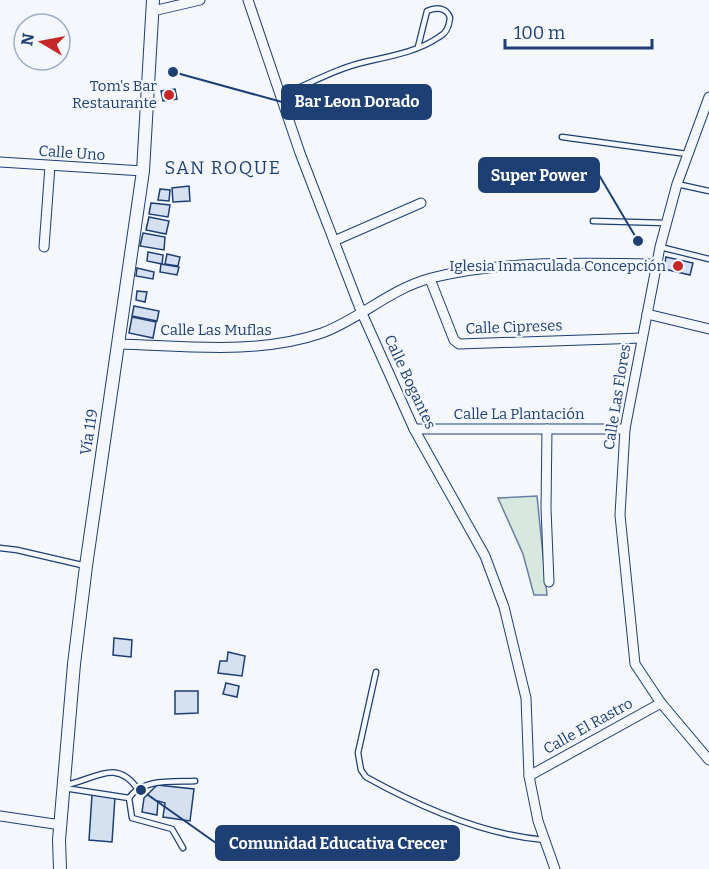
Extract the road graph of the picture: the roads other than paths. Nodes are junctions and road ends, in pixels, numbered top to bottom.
1 (200, 0) edge
2 (248, 0) edge
3 (153, 5) edge
4 (418, 47) junction
5 (282, 95) junction
6 (709, 97) edge
7 (706, 112) edge
8 (562, 137) dead end
9 (687, 154) junction
10 (0, 162) edge
11 (50, 166) junction
12 (143, 171) junction
13 (677, 184) junction
14 (709, 191) edge
15 (421, 203) dead end
16 (593, 221) dead end
17 (666, 223) junction
18 (334, 241) junction
19 (44, 247) dead end
20 (660, 248) junction
21 (709, 259) edge
22 (657, 264) junction
23 (430, 279) junction
24 (361, 311) junction
25 (647, 314) junction
26 (709, 329) edge
27 (642, 338) junction
28 (119, 344) junction
29 (414, 429) junction
30 (547, 429) junction
31 (625, 429) junction
32 (0, 548) edge
33 (86, 566) junction
34 (549, 582) dead end
35 (376, 672) dead end
36 (662, 703) junction
37 (709, 760) edge
38 (529, 776) junction
39 (195, 781) dead end
40 (64, 786) junction
41 (137, 788) junction
42 (129, 798) junction
43 (0, 816) edge
44 (61, 825) junction
45 (545, 840) junction
46 (183, 848) dead end
47 (60, 869) edge
48 (555, 869) edge

1 - 3 street
2 - 5 street, Calle Bogantes
3 - 12 main road, Vía 119
4 - 4 lane
4 - 5 lane
5 - 18 street, Calle Bogantes
6 - 7 street, Calle Las Flores
7 - 9 street, Calle Las Flores
8 - 9 lane
9 - 13 street, Calle Las Flores
10 - 11 street, Calle Uno
11 - 12 street, Calle Uno
11 - 19 street
12 - 28 main road, Vía 119
13 - 14 lane
13 - 17 street, Calle Las Flores
15 - 18 street
16 - 17 lane
17 - 20 street, Calle Las Flores
18 - 24 street, Calle Bogantes
20 - 21 lane
20 - 22 street, Calle Las Flores
22 - 23 street, Calle Las Muflas
22 - 25 street, Calle Las Flores
23 - 24 street, Calle Las Muflas
23 - 27 street, Calle Cipreses
24 - 28 street, Calle Las Muflas
24 - 29 street, Calle Bogantes
25 - 26 street
25 - 27 street, Calle Las Flores
27 - 31 street, Calle Las Flores
28 - 33 main road, Vía 119
29 - 30 street, Calle La Plantación
29 - 38 street, Calle Bogantes
30 - 31 street, Calle La Plantación
30 - 34 street
31 - 36 street, Calle Las Flores
32 - 33 lane
33 - 40 main road, Vía 119
35 - 45 lane
36 - 37 street, Calle Las Flores
36 - 38 street, Calle El Rastro
38 - 45 street, Calle Bogantes
39 - 41 lane
40 - 41 lane
40 - 42 lane
40 - 44 main road, Vía 119
41 - 42 lane
42 - 46 lane
43 - 44 street
44 - 47 main road, Vía 119
45 - 48 street, Calle Bogantes

